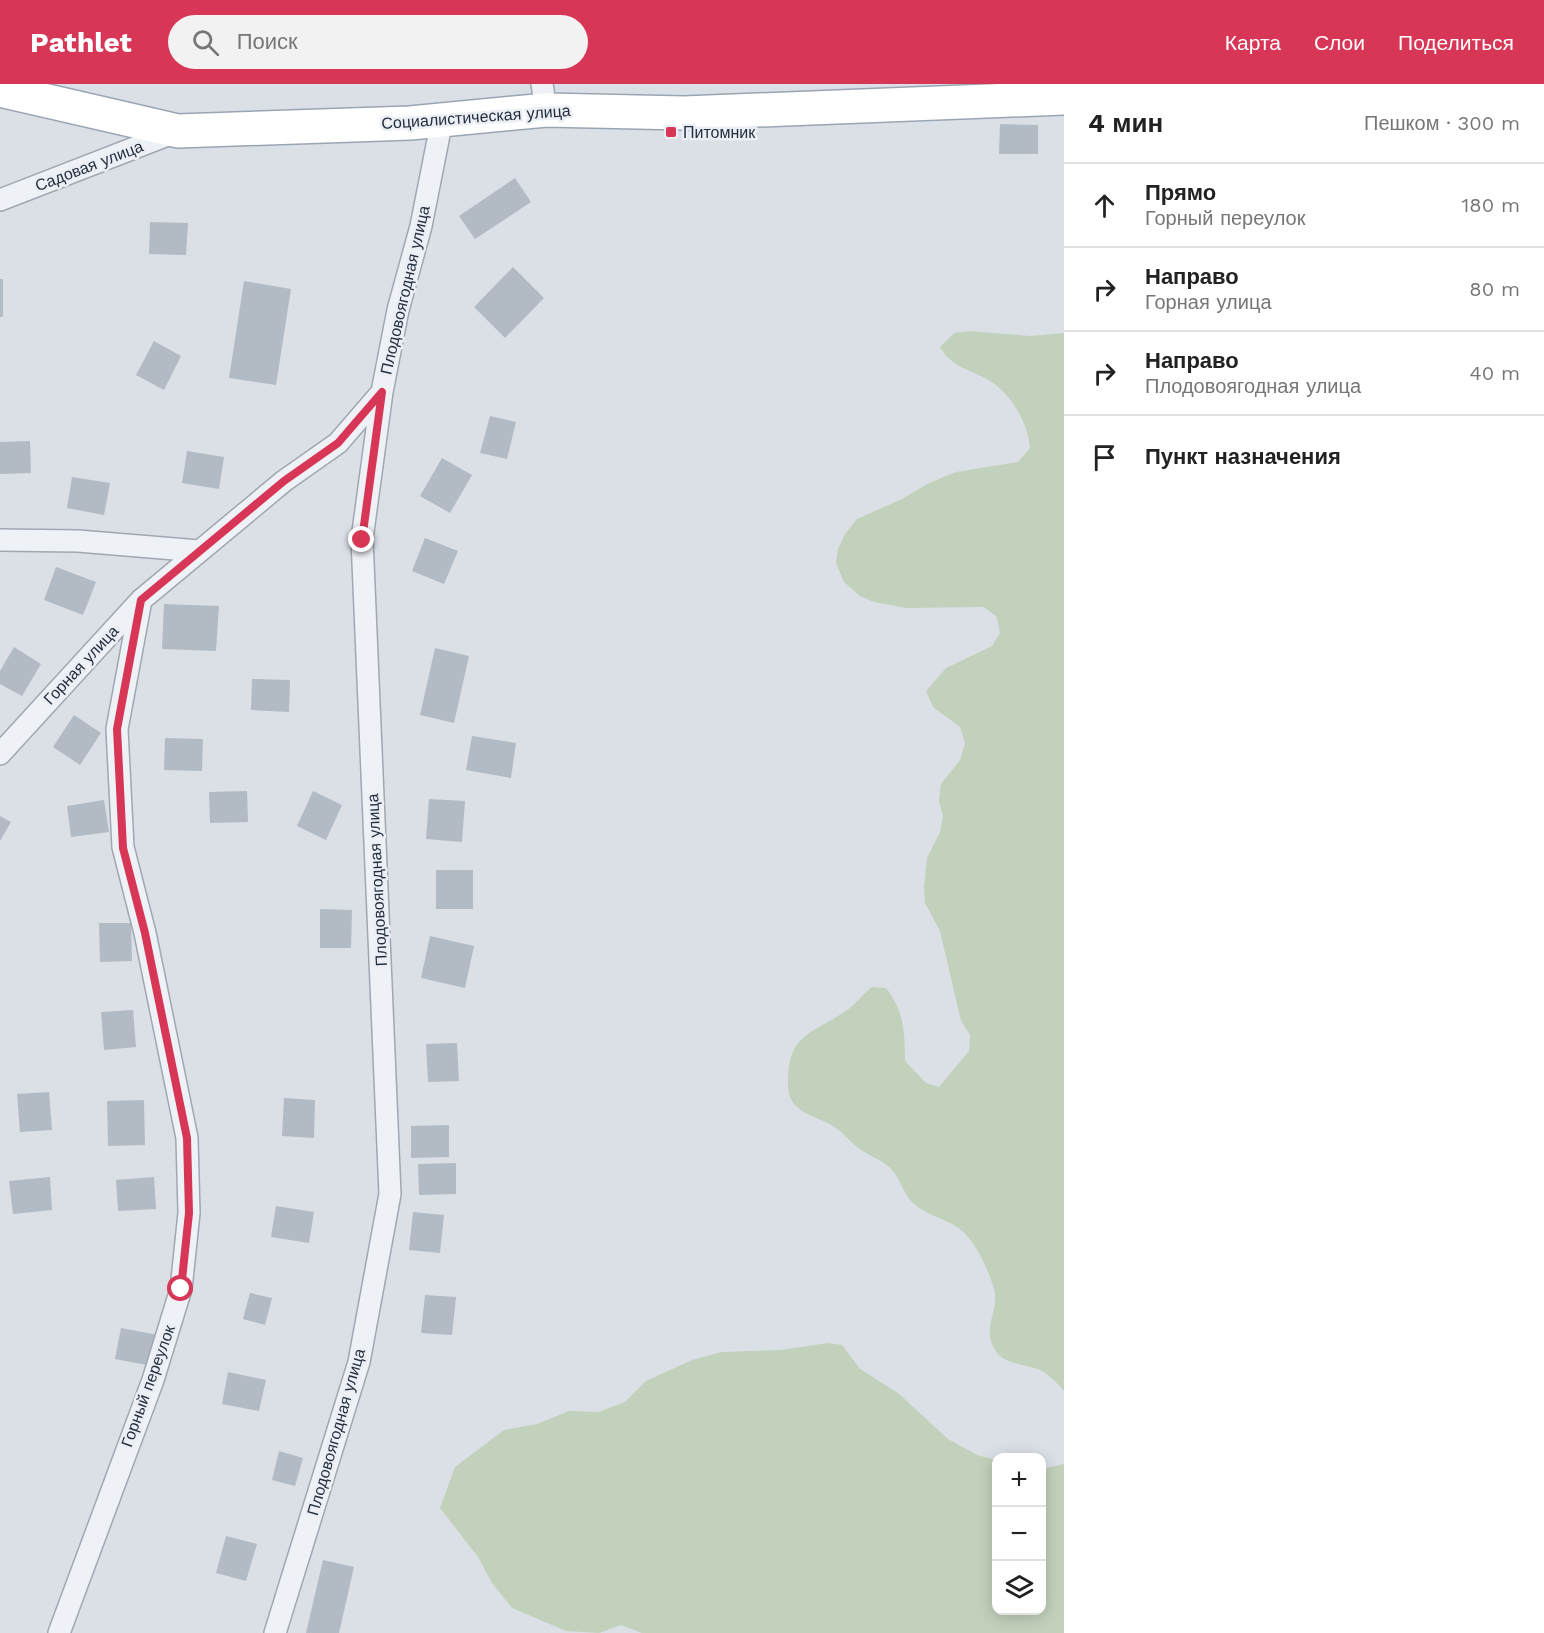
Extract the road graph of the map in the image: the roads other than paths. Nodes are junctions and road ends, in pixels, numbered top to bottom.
1 (0, 90) edge
2 (544, 97) edge
3 (1064, 98) edge
4 (442, 120) junction
5 (178, 131) junction
6 (0, 200) edge
7 (382, 392) junction
8 (0, 540) edge
9 (199, 551) junction
10 (141, 600) junction
11 (0, 754) edge
12 (58, 1633) edge
13 (275, 1633) edge

1 - 5 main road, Социалистическая улица
2 - 3 main road, Социалистическая улица
2 - 4 main road, Социалистическая улица
4 - 5 main road, Социалистическая улица
4 - 7 street, Плодовоягодная улица
5 - 6 street, Садовая улица
7 - 9 street, Горная улица
7 - 13 street, Плодовоягодная улица
8 - 9 street
9 - 10 street, Горная улица
10 - 11 street, Горная улица
10 - 12 street, Горный переулок

